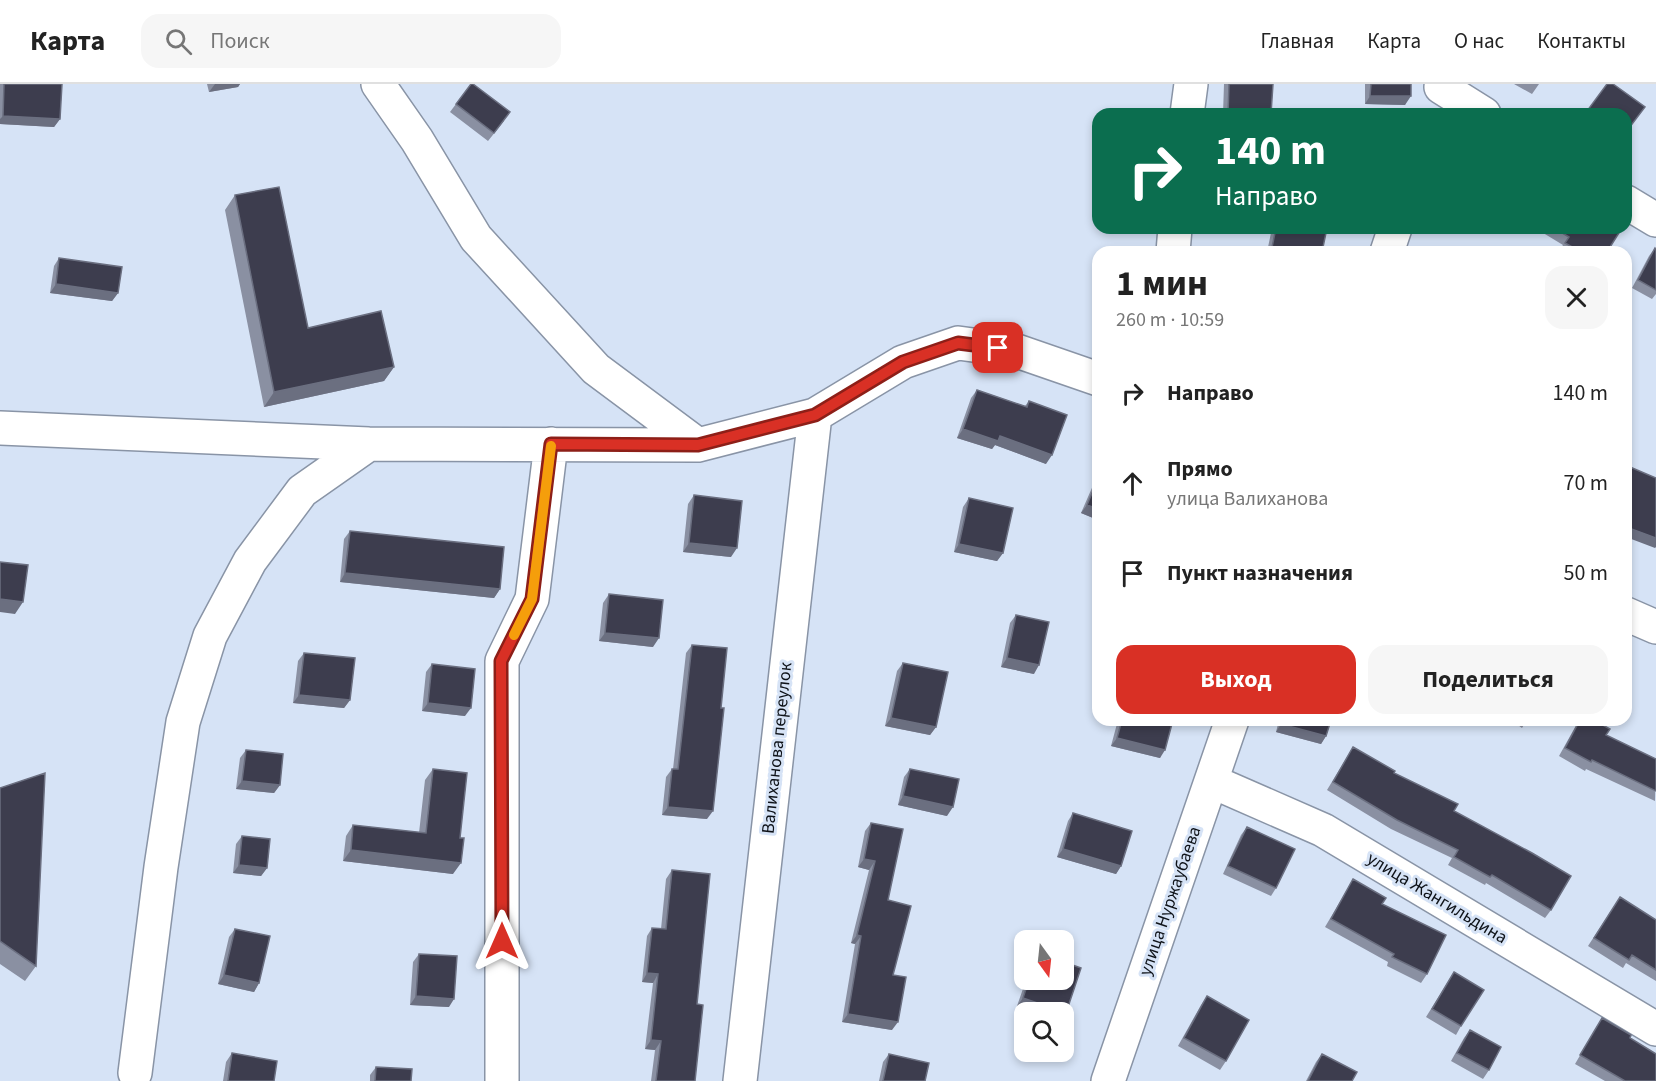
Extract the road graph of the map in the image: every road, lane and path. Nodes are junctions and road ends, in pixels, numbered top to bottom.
1 (378, 84) edge
2 (1191, 84) edge
3 (1438, 95) edge
4 (1188, 108) edge
5 (1469, 108) edge
6 (1632, 206) edge
7 (1656, 220) edge
8 (1092, 377) edge
9 (815, 415) junction
10 (0, 428) edge
11 (369, 444) junction
12 (551, 444) junction
13 (698, 445) junction
14 (1632, 617) edge
15 (1656, 627) edge
16 (1230, 726) edge
17 (1211, 781) junction
18 (1656, 1029) edge
19 (135, 1073) dead end
20 (1120, 1076) edge
21 (502, 1081) edge
22 (740, 1081) edge

1 - 13 street
2 - 4 street
3 - 5 street
6 - 7 street
8 - 9 street
9 - 13 street
9 - 22 street, Валиханова переулок
10 - 11 street
11 - 12 street
11 - 19 street
12 - 13 street
12 - 21 street
14 - 15 street
16 - 17 street, улица Нуржаубаева
17 - 18 street, улица Жангильдина
17 - 20 street, улица Нуржаубаева

